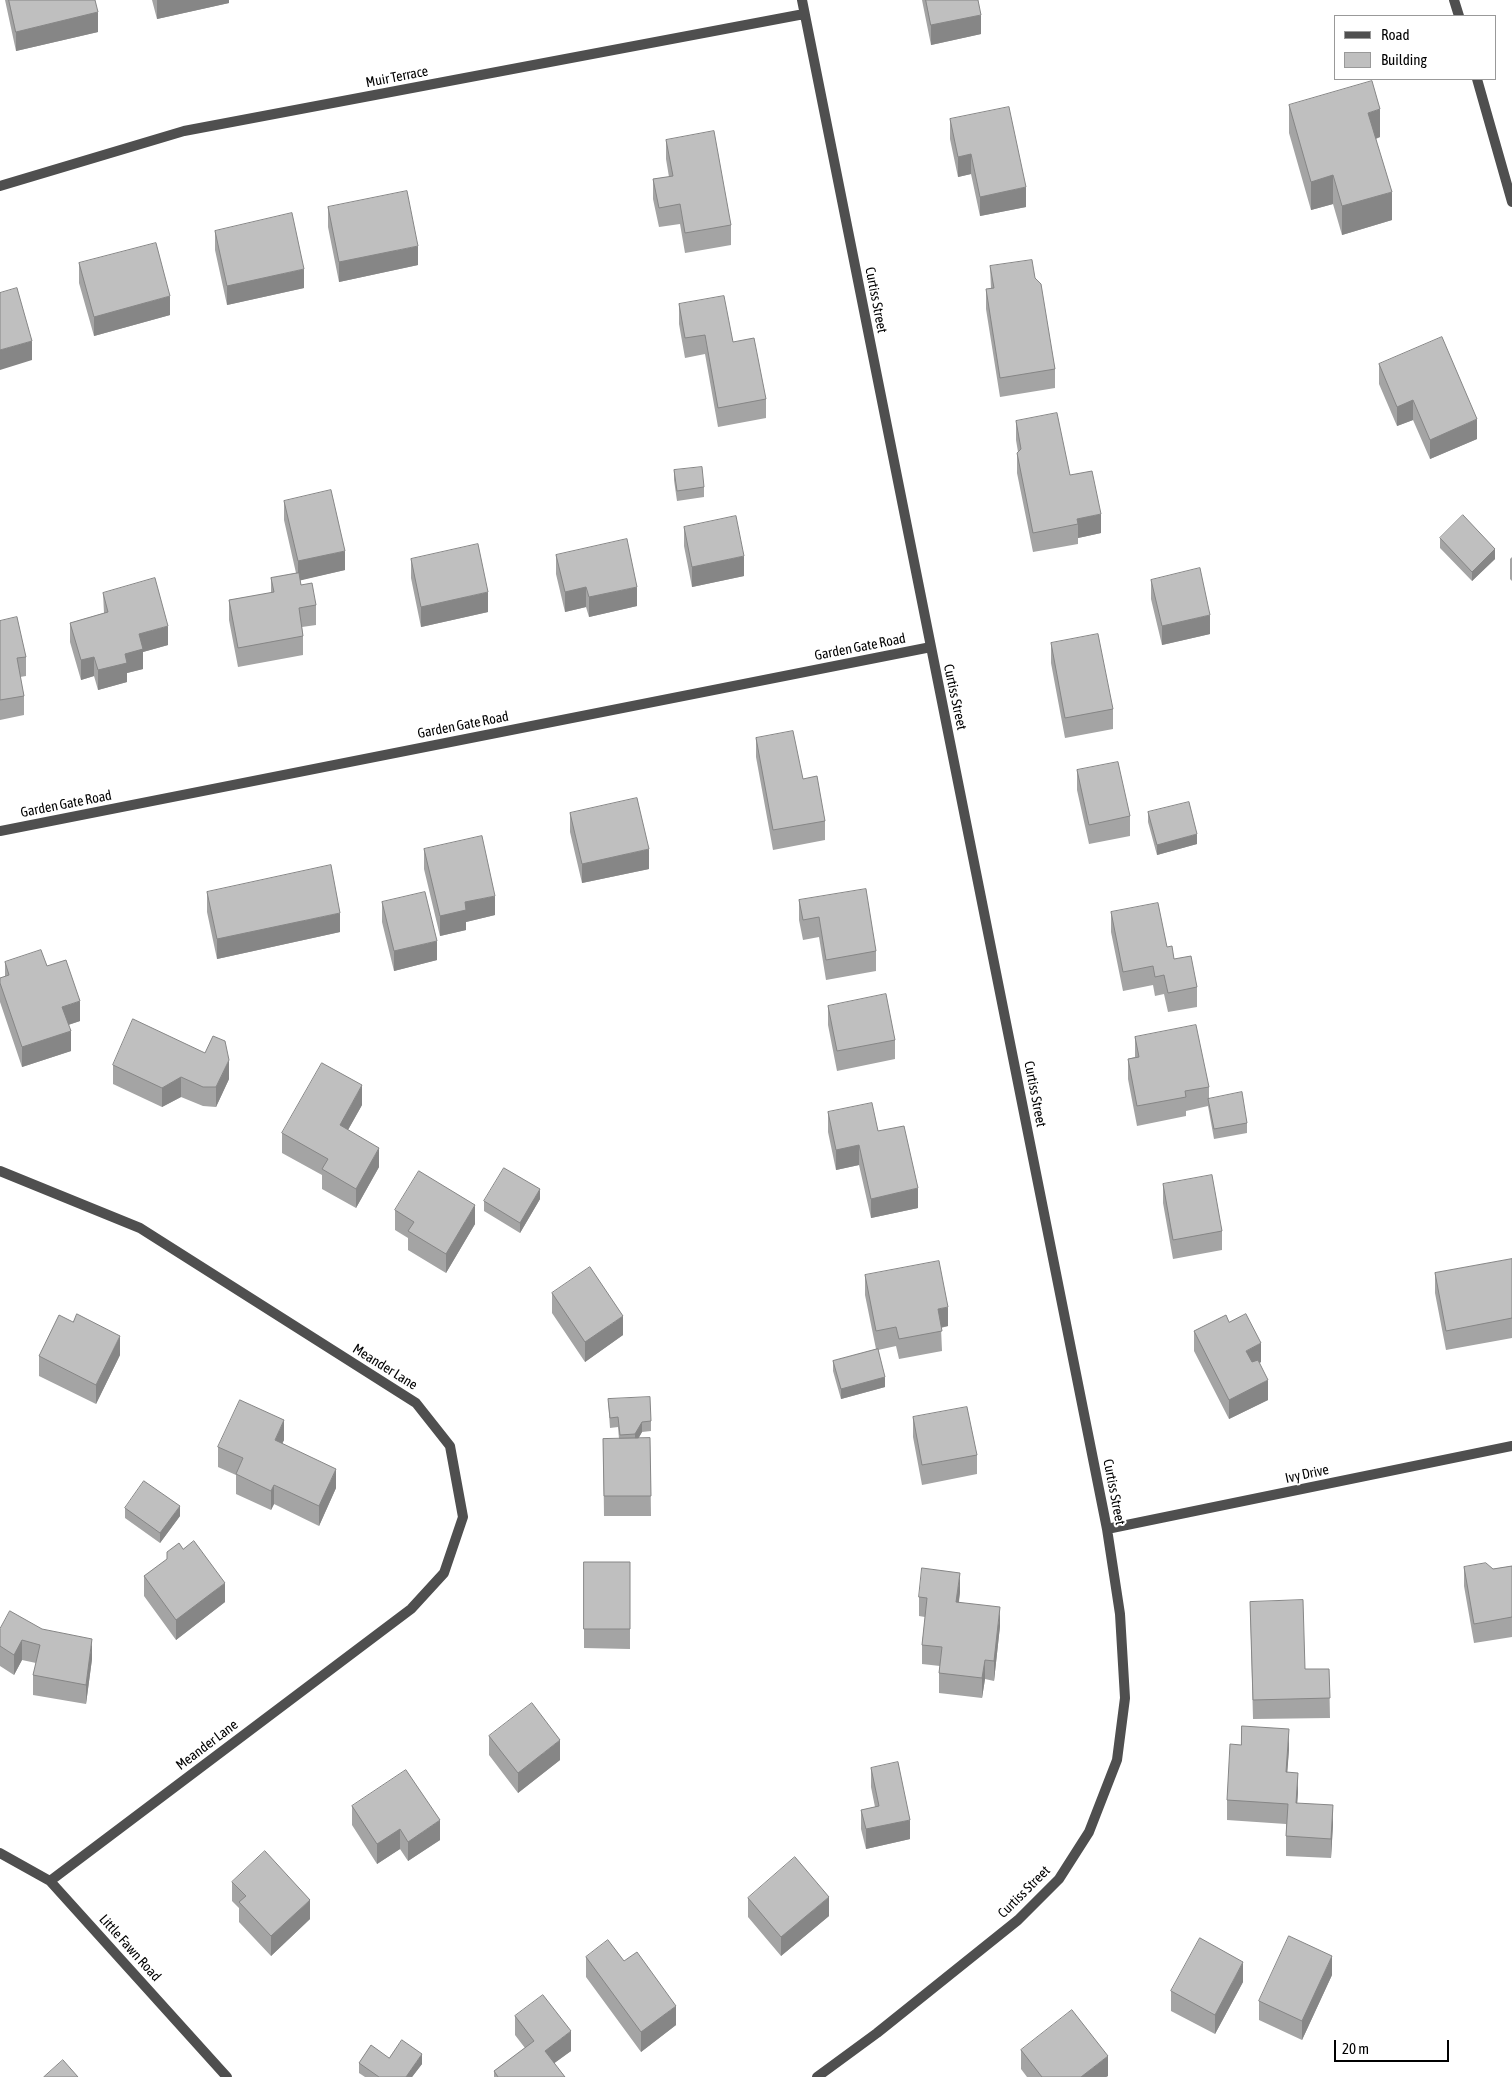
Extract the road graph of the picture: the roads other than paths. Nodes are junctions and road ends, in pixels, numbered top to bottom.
1 (802, 0) edge
2 (1454, 0) edge
3 (804, 14) junction
4 (1459, 15) edge
5 (1477, 80) edge
6 (0, 186) edge
7 (1512, 202) edge
8 (931, 647) junction
9 (0, 831) edge
10 (0, 1172) edge
11 (1512, 1446) edge
12 (1107, 1530) junction
13 (0, 1853) edge
14 (50, 1881) junction
15 (227, 2077) edge
16 (817, 2077) edge

1 - 3 street, Curtiss Street
2 - 4 street
3 - 6 street, Muir Terrace
3 - 8 street, Curtiss Street
5 - 7 street
8 - 9 street, Garden Gate Road
8 - 12 street, Curtiss Street
10 - 14 street, Meander Lane
11 - 12 street, Ivy Drive
12 - 16 street, Curtiss Street
13 - 14 street, Little Fawn Road
14 - 15 street, Little Fawn Road

